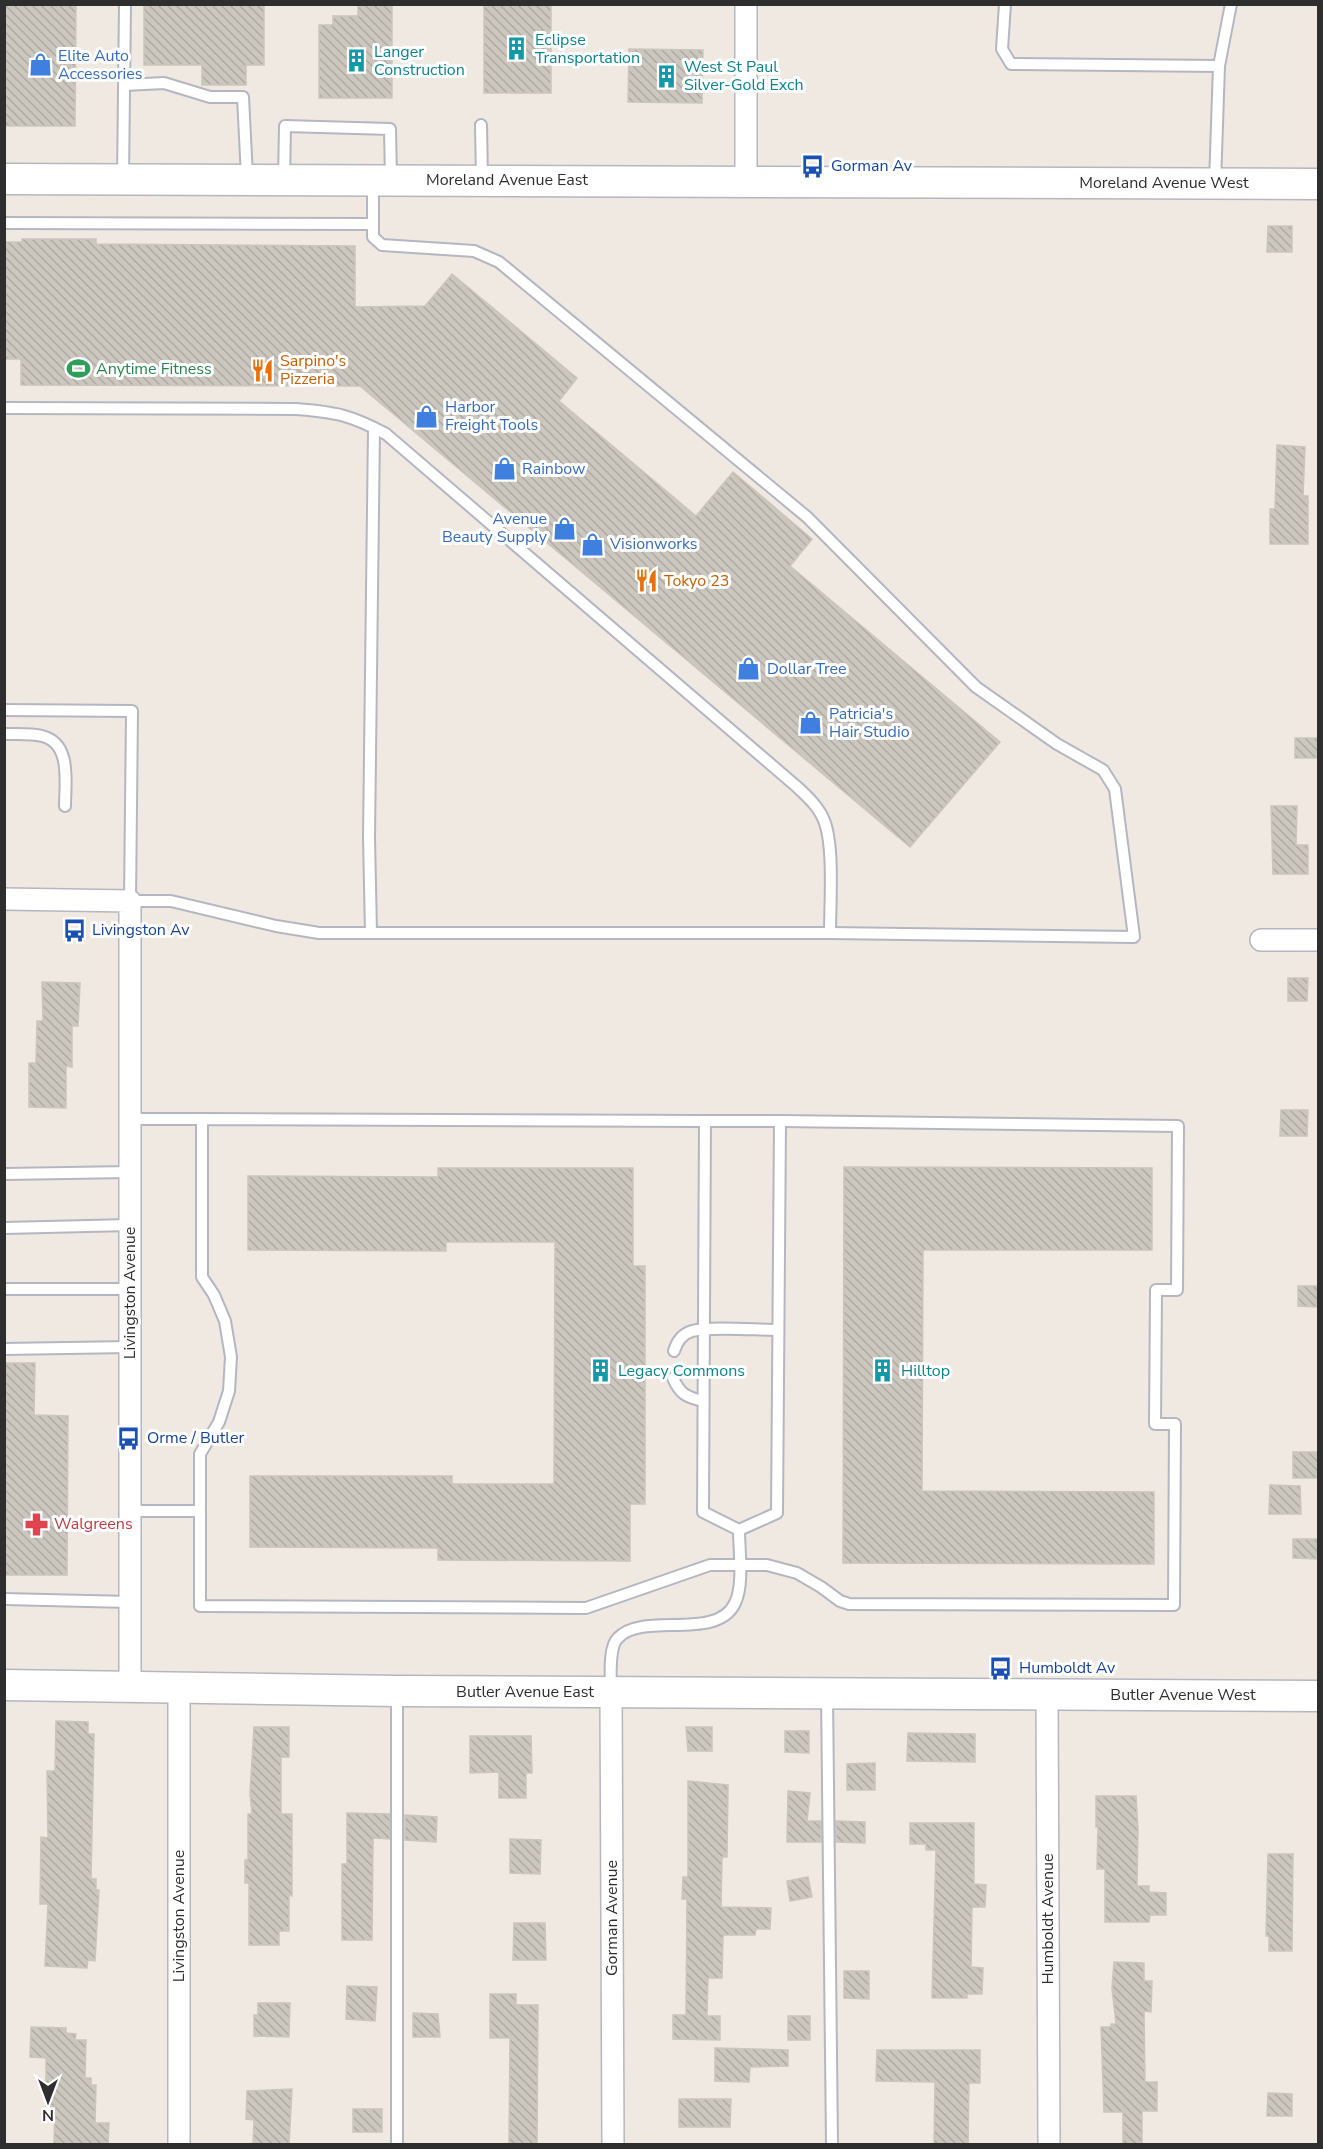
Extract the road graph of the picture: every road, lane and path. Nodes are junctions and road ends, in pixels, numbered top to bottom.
1 (125, 4) edge
2 (746, 4) edge
3 (1005, 4) edge
4 (1231, 4) edge
5 (1219, 66) junction
6 (125, 85) junction
7 (481, 125) dead end
8 (4, 179) edge
9 (123, 180) junction
10 (247, 180) junction
11 (284, 180) junction
12 (382, 180) junction
13 (482, 180) junction
14 (746, 181) junction
15 (1010, 183) joint
16 (1215, 183) junction
17 (1318, 184) edge
18 (4, 223) edge
19 (373, 224) junction
20 (4, 408) edge
21 (374, 428) junction
22 (4, 710) edge
23 (4, 734) edge
24 (65, 806) dead end
25 (4, 899) edge
26 (129, 901) junction
27 (371, 933) junction
28 (830, 933) junction
29 (1262, 940) dead end
30 (1318, 940) edge
31 (130, 1119) junction
32 (202, 1119) junction
33 (705, 1121) junction
34 (780, 1121) junction
35 (130, 1172) junction
36 (4, 1174) edge
37 (130, 1225) junction
38 (4, 1228) edge
39 (4, 1289) edge
40 (130, 1289) junction
41 (704, 1329) junction
42 (778, 1330) junction
43 (130, 1347) junction
44 (4, 1349) edge
45 (674, 1351) dead end
46 (673, 1378) dead end
47 (703, 1401) junction
48 (130, 1511) junction
49 (199, 1511) junction
50 (739, 1530) junction
51 (739, 1565) junction
52 (4, 1599) edge
53 (130, 1602) junction
54 (4, 1685) edge
55 (130, 1686) junction
56 (179, 1688) junction
57 (396, 1691) junction
58 (611, 1692) junction
59 (827, 1693) junction
60 (1047, 1694) junction
61 (1318, 1696) edge
62 (179, 2145) edge
63 (398, 2145) edge
64 (613, 2145) edge
65 (832, 2145) edge
66 (1049, 2145) edge

1 - 6 lane
2 - 14 street
3 - 5 lane
4 - 5 lane
5 - 16 lane
6 - 9 lane
6 - 10 lane
7 - 13 lane
8 - 9 street, Moreland Avenue East
9 - 10 street, Moreland Avenue East
10 - 11 street, Moreland Avenue East
11 - 12 street, Moreland Avenue East
11 - 12 lane
12 - 13 street, Moreland Avenue East
12 - 19 lane
13 - 14 street, Moreland Avenue East
14 - 15 street, Moreland Avenue East
15 - 16 street, Moreland Avenue West
16 - 17 street, Moreland Avenue West
18 - 19 lane
19 - 28 lane
20 - 21 lane
21 - 27 lane
21 - 28 lane
22 - 26 lane
23 - 24 lane
25 - 26 street
26 - 27 lane
26 - 31 street, Livingston Avenue
27 - 28 lane
29 - 30 street
31 - 32 lane
31 - 35 street, Livingston Avenue
32 - 33 lane
32 - 49 lane
33 - 34 lane
33 - 41 lane
34 - 42 lane
34 - 51 lane
35 - 36 lane
35 - 37 street, Livingston Avenue
37 - 38 lane
37 - 40 street, Livingston Avenue
39 - 40 lane
40 - 43 street, Livingston Avenue
41 - 42 lane
41 - 45 lane
41 - 47 lane
42 - 50 lane
43 - 44 lane
43 - 48 street, Livingston Avenue
46 - 47 lane
47 - 50 lane
48 - 49 lane
48 - 53 street, Livingston Avenue
49 - 51 lane
50 - 51 lane
51 - 58 lane
52 - 53 lane
53 - 55 street, Livingston Avenue
54 - 55 street, Butler Avenue East
55 - 56 street, Butler Avenue East
56 - 57 street, Butler Avenue East
56 - 62 street, Livingston Avenue
57 - 58 street, Butler Avenue East
57 - 63 lane
58 - 59 street, Butler Avenue East
58 - 64 street, Gorman Avenue
59 - 60 street, Butler Avenue East
59 - 65 lane
60 - 61 street, Butler Avenue West
60 - 66 street, Humboldt Avenue

